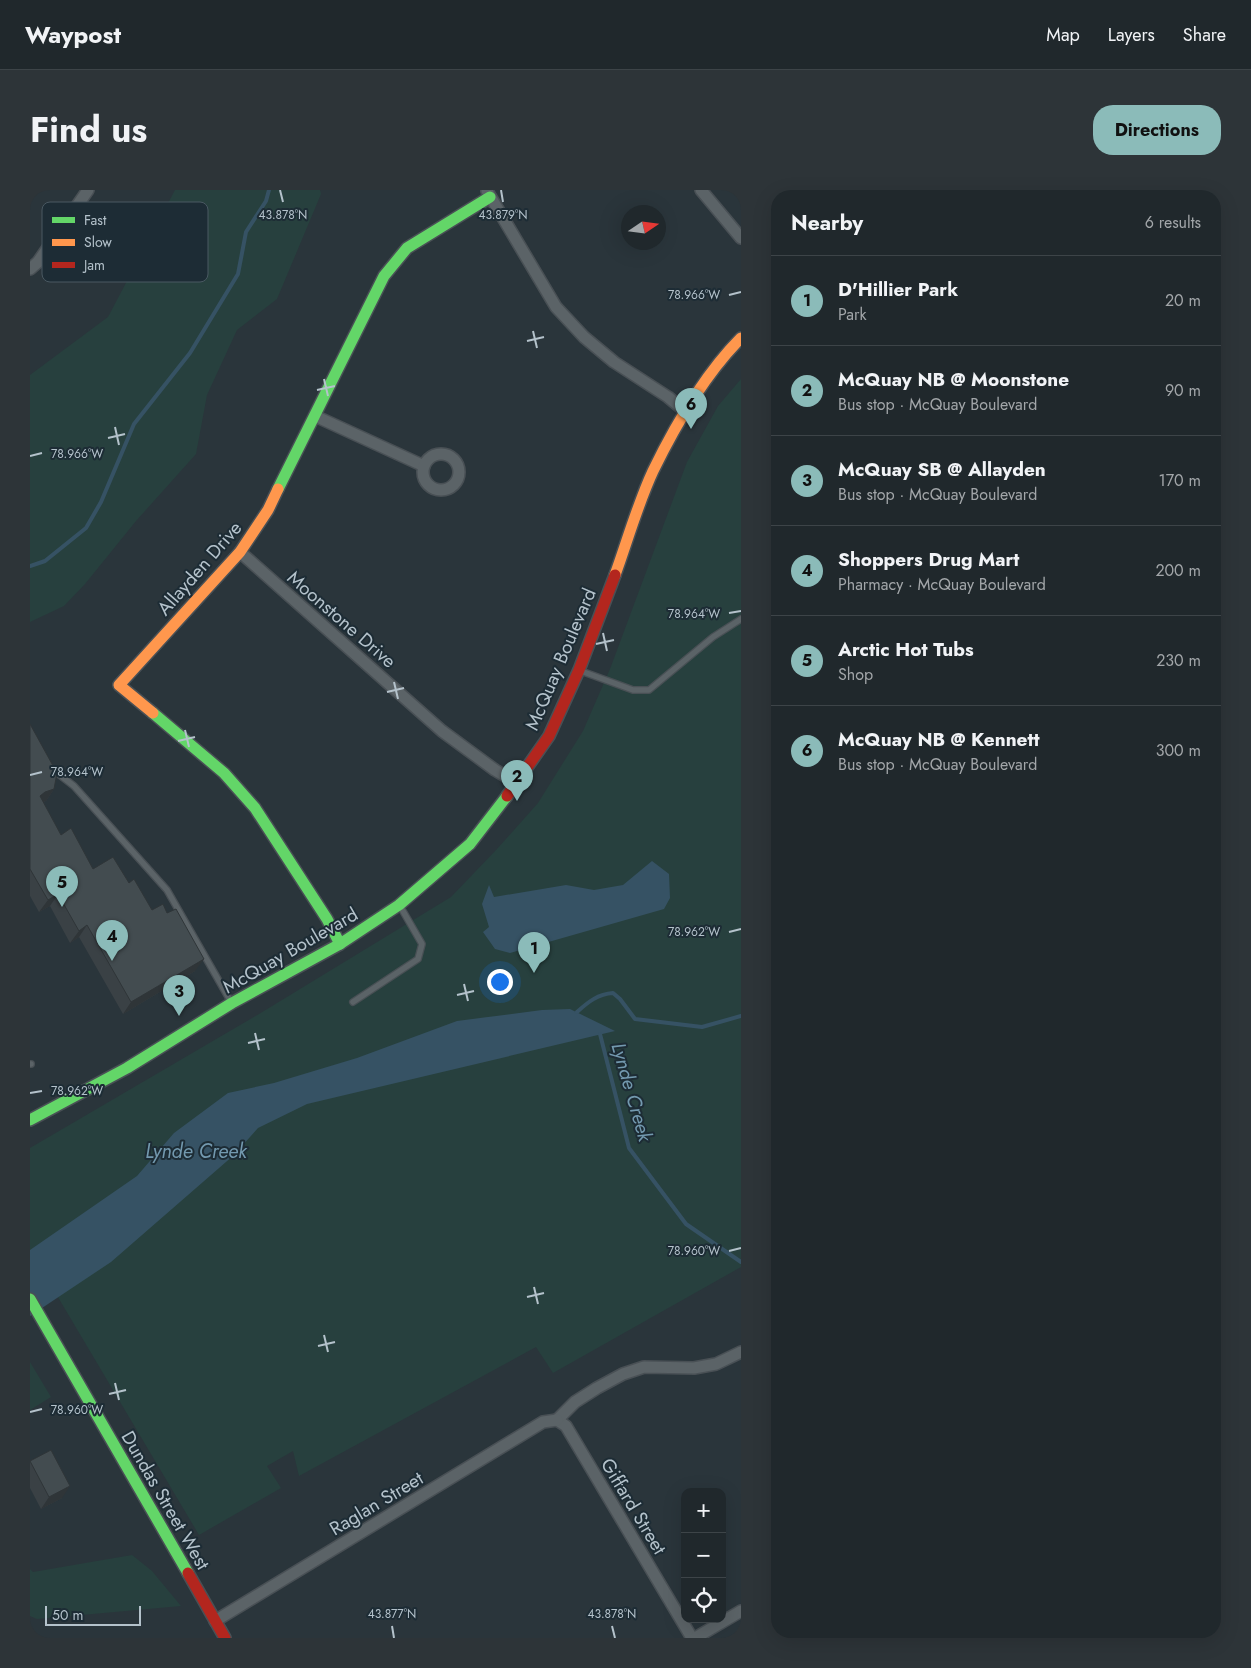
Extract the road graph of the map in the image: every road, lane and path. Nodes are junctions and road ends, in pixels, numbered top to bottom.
1 (88, 190) edge
2 (700, 190) edge
3 (488, 194) edge
4 (79, 202) edge
5 (741, 238) edge
6 (42, 250) edge
7 (33, 262) edge
8 (741, 338) edge
9 (685, 411) junction
10 (315, 416) junction
11 (424, 466) dead end
12 (240, 552) junction
13 (741, 619) edge
14 (579, 670) junction
15 (48, 762) edge
16 (517, 783) junction
17 (399, 905) junction
18 (340, 944) junction
19 (353, 1002) dead end
20 (232, 1003) junction
21 (30, 1120) edge
22 (30, 1300) edge
23 (741, 1352) edge
24 (557, 1420) junction
25 (741, 1610) edge
26 (215, 1620) junction
27 (225, 1638) edge
28 (693, 1638) edge

1 - 4 street
2 - 5 street
3 - 9 street
3 - 10 street, Allayden Drive
6 - 7 street
8 - 9 street, McQuay Boulevard
9 - 14 street, McQuay Boulevard
10 - 11 street
10 - 12 street, Allayden Drive
12 - 16 street, Moonstone Drive
12 - 18 street, Allayden Drive
13 - 14 lane
14 - 16 street, McQuay Boulevard
15 - 20 lane
16 - 17 street, McQuay Boulevard
17 - 18 street, McQuay Boulevard
17 - 19 lane
18 - 20 street, McQuay Boulevard
20 - 21 street, McQuay Boulevard
22 - 26 street, Dundas Street West
23 - 24 street
24 - 26 street, Raglan Street
24 - 28 street, Giffard Street
25 - 28 street
26 - 27 street, Dundas Street West

